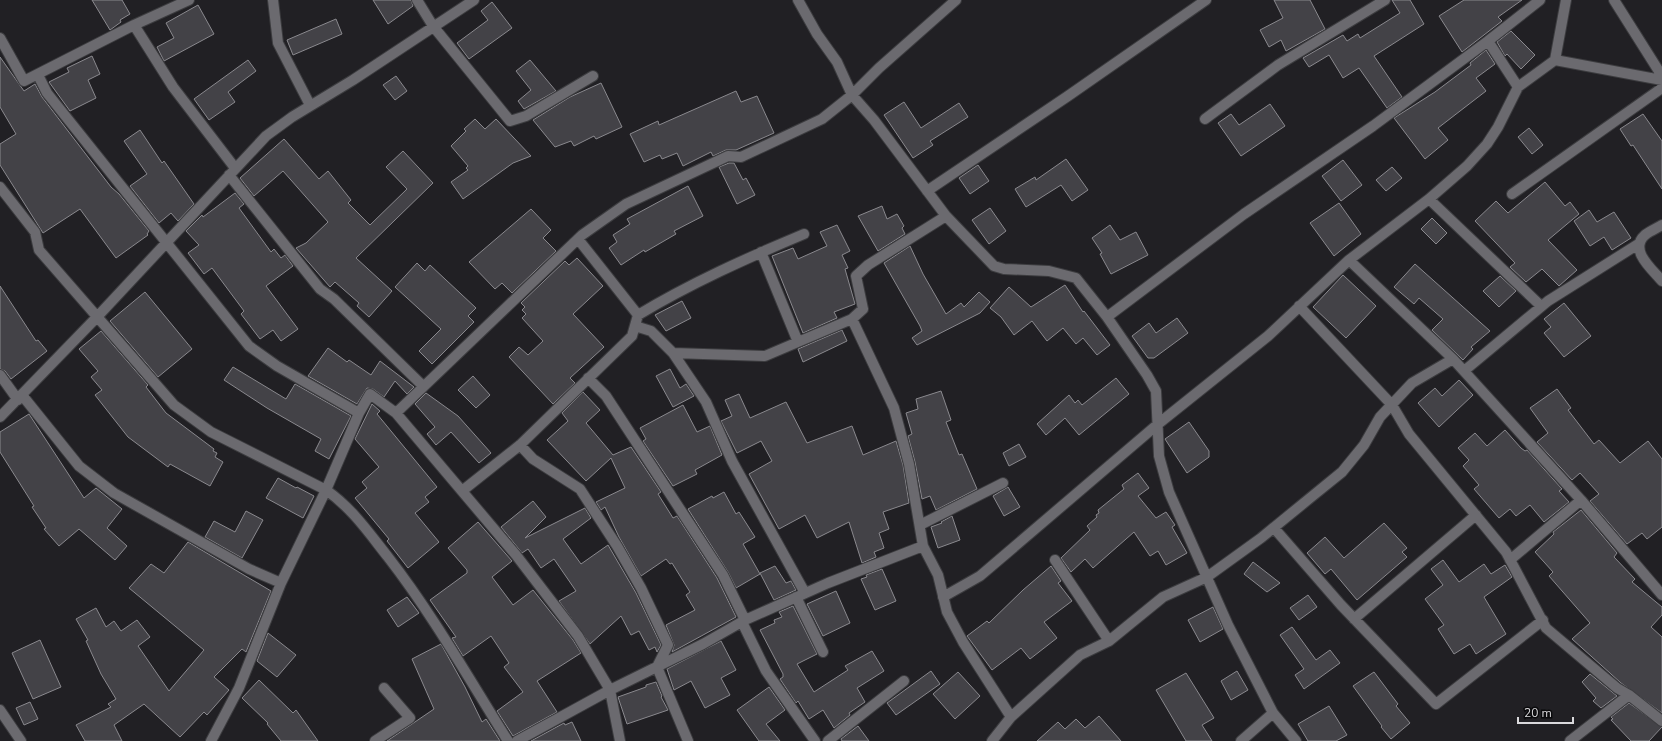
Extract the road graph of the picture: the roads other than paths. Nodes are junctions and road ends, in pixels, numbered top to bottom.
1 (189, 0) edge
2 (273, 0) edge
3 (417, 0) edge
4 (474, 0) edge
5 (798, 0) edge
6 (956, 0) edge
7 (1206, 0) edge
8 (1385, 0) edge
9 (1540, 0) edge
10 (1566, 0) edge
11 (1614, 0) edge
12 (134, 25) junction
13 (433, 26) junction
14 (0, 38) edge
15 (1488, 41) junction
16 (1555, 60) junction
17 (38, 75) junction
18 (593, 76) dead end
19 (1662, 76) edge
20 (1662, 80) edge
21 (1518, 87) junction
22 (1662, 88) edge
23 (852, 95) junction
24 (310, 106) junction
25 (1205, 119) dead end
26 (232, 172) junction
27 (0, 187) edge
28 (927, 191) junction
29 (1512, 194) dead end
30 (1429, 199) junction
31 (946, 216) junction
32 (1662, 225) edge
33 (804, 234) dead end
34 (578, 239) junction
35 (166, 242) junction
36 (1640, 243) junction
37 (761, 252) junction
38 (1349, 260) junction
39 (1662, 281) edge
40 (1299, 306) junction
41 (1541, 306) junction
42 (638, 315) junction
43 (97, 317) junction
44 (1107, 317) junction
45 (852, 319) junction
46 (635, 326) junction
47 (798, 342) junction
48 (673, 353) junction
49 (1453, 359) junction
50 (1464, 371) junction
51 (0, 375) edge
52 (588, 378) junction
53 (423, 386) junction
54 (20, 397) junction
55 (1392, 405) junction
56 (359, 413) junction
57 (396, 413) junction
58 (0, 417) edge
59 (1158, 424) junction
60 (520, 445) junction
61 (1004, 483) dead end
62 (326, 490) junction
63 (462, 491) junction
64 (1581, 500) junction
65 (1476, 515) junction
66 (920, 525) junction
67 (1274, 528) junction
68 (923, 546) junction
69 (1054, 560) dead end
70 (1510, 560) junction
71 (1207, 577) junction
72 (281, 583) junction
73 (801, 595) junction
74 (1662, 595) edge
75 (943, 597) junction
76 (1354, 619) junction
77 (1543, 620) junction
78 (744, 621) junction
79 (1109, 641) junction
80 (823, 652) dead end
81 (657, 667) junction
82 (904, 681) dead end
83 (384, 688) dead end
84 (610, 690) junction
85 (1629, 695) junction
86 (0, 710) edge
87 (1274, 713) junction
88 (1011, 717) junction
89 (1662, 721) edge
90 (21, 741) edge
91 (210, 741) edge
92 (375, 741) edge
93 (508, 741) edge
94 (517, 741) edge
95 (620, 741) edge
96 (688, 741) edge
97 (815, 741) edge
98 (828, 741) edge
99 (992, 741) edge
100 (1241, 741) edge
101 (1296, 741) edge
102 (1570, 741) edge

1 - 12 street
2 - 24 street
3 - 13 street
4 - 13 street
5 - 23 street
6 - 23 street
7 - 28 street
8 - 25 street
9 - 15 street
10 - 16 street
11 - 19 street
12 - 17 street
12 - 26 street
13 - 18 street
13 - 24 street
14 - 17 street
15 - 21 street
15 - 44 street
16 - 20 street
16 - 21 street
17 - 35 street
21 - 30 street
22 - 29 street
23 - 28 street
23 - 34 street
24 - 26 street
26 - 35 street
26 - 53 street
27 - 43 street
28 - 31 street
30 - 38 street
30 - 41 street
31 - 44 street
31 - 45 street
32 - 36 street
33 - 37 street
34 - 42 street
34 - 53 street
35 - 43 street
35 - 56 street
36 - 39 street
36 - 41 street
37 - 42 street
37 - 47 street
38 - 40 street
38 - 49 street
40 - 55 street
40 - 59 street
41 - 50 street
42 - 46 street
43 - 54 street
43 - 62 street
44 - 59 street
45 - 47 street
45 - 66 street
46 - 48 street
46 - 52 street
47 - 48 street
48 - 73 street
49 - 50 street
49 - 55 street
50 - 64 street
51 - 54 street
52 - 60 street
52 - 78 street
53 - 57 street
54 - 58 street
54 - 72 street
55 - 65 street
55 - 67 street
56 - 57 street
56 - 62 street
57 - 63 street
59 - 71 street
59 - 75 street
60 - 63 street
60 - 81 street
61 - 66 street
62 - 72 street
62 - 93 street
63 - 84 street
64 - 70 street
64 - 74 street
65 - 70 street
65 - 76 street
66 - 68 street
67 - 71 street
67 - 76 street
68 - 73 street
68 - 75 street
69 - 79 street
70 - 77 street
71 - 79 street
71 - 87 street
72 - 91 street
73 - 78 street
73 - 80 street
75 - 88 street
76 - 77 street
77 - 85 street
78 - 81 street
78 - 97 street
79 - 88 street
81 - 84 street
81 - 96 street
82 - 98 street
83 - 92 street
84 - 94 street
84 - 95 street
85 - 89 street
85 - 102 street
86 - 90 street
87 - 100 street
87 - 101 street
88 - 99 street

